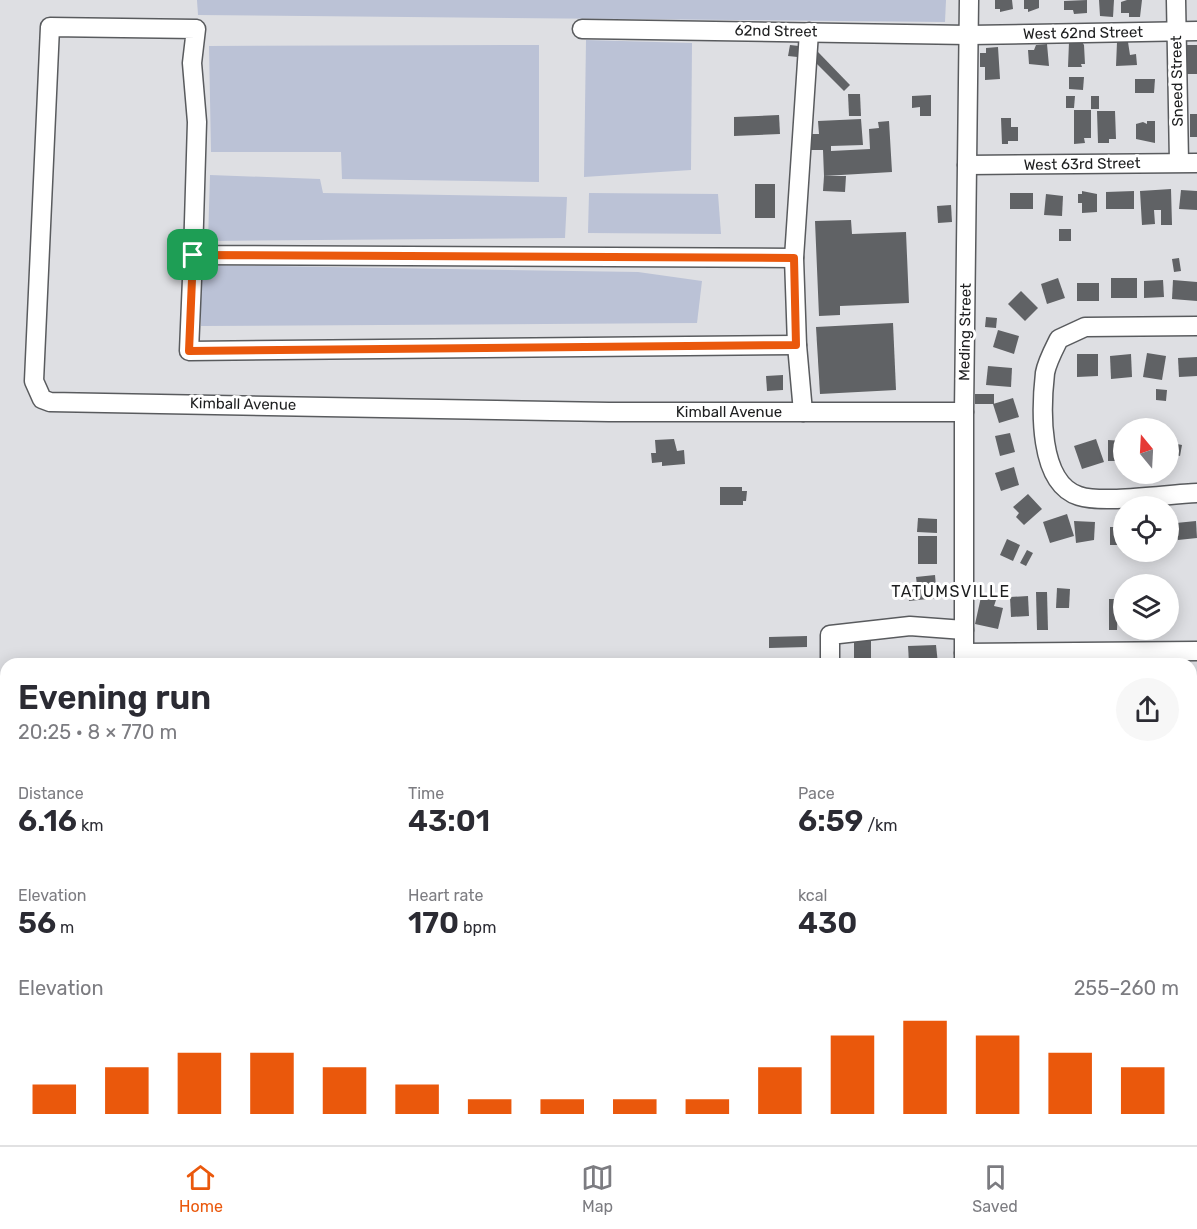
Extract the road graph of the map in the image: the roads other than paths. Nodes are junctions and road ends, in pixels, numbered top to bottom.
1 (969, 0) edge
2 (1176, 0) edge
3 (582, 29) dead end
4 (1197, 31) edge
5 (809, 32) junction
6 (1177, 32) junction
7 (969, 35) junction
8 (1188, 163) edge
9 (967, 165) junction
10 (193, 255) junction
11 (794, 258) junction
12 (1197, 326) edge
13 (796, 345) junction
14 (803, 412) junction
15 (964, 412) junction
16 (1197, 493) edge
17 (964, 630) junction
18 (1197, 651) edge
19 (830, 658) edge
20 (964, 658) edge
21 (993, 658) edge

1 - 7 street, Meding Street
2 - 6 street, Sneed Street
3 - 5 street, 62nd Street
4 - 6 street, West 62nd Street
5 - 7 street, 62nd Street
5 - 11 street
6 - 7 street, West 62nd Street
6 - 8 street, Sneed Street
7 - 9 street, Meding Street
8 - 9 street, West 63rd Street
9 - 15 street, Meding Street
10 - 11 street
10 - 13 street
10 - 14 street, Kimball Avenue
11 - 13 street
12 - 16 street
13 - 14 street
14 - 15 street, Kimball Avenue
15 - 17 street, Meding Street
17 - 19 street
17 - 20 street, Meding Street
18 - 21 street

